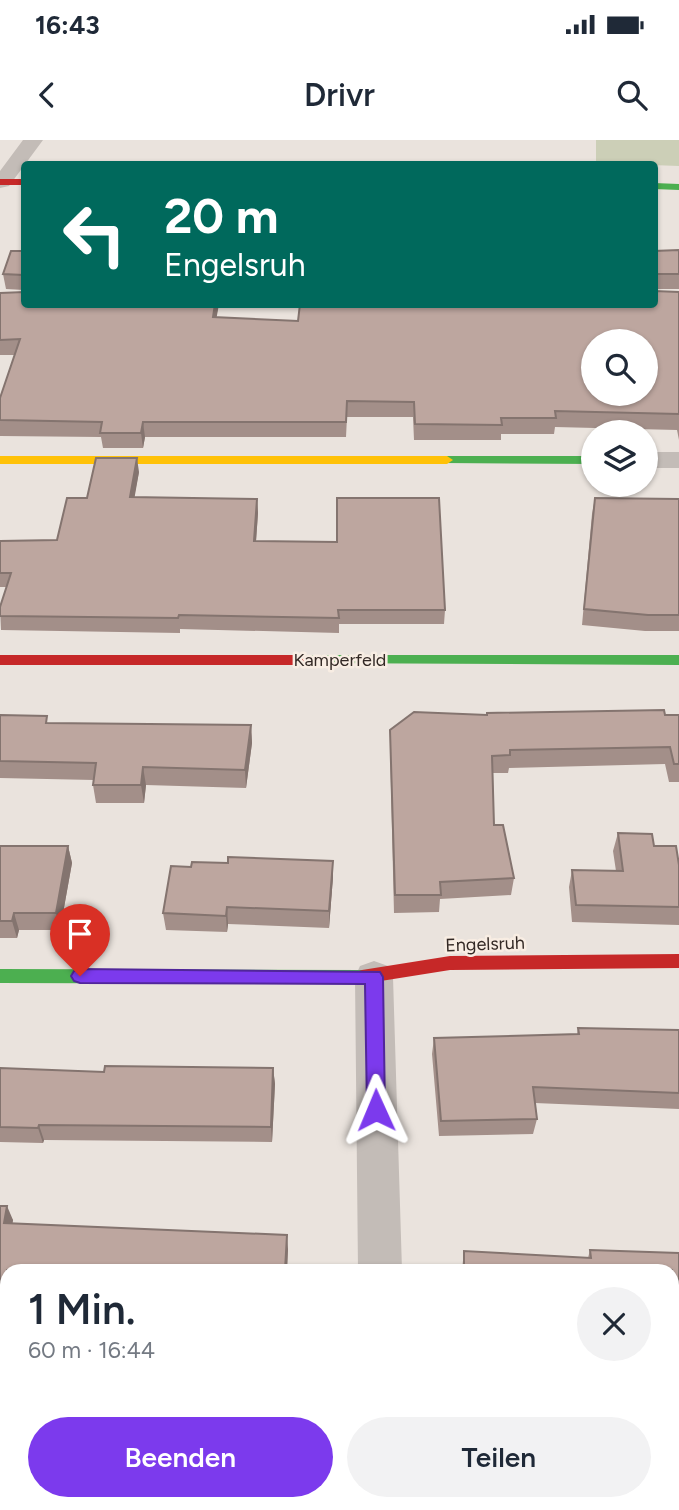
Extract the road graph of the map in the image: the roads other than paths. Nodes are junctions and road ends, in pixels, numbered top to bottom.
1 (33, 140) edge
2 (1, 182) edge
3 (21, 182) edge
4 (658, 187) edge
5 (679, 187) edge
6 (0, 460) edge
7 (581, 460) edge
8 (658, 460) edge
9 (679, 460) edge
10 (0, 660) edge
11 (679, 660) edge
12 (679, 961) edge
13 (0, 976) edge
14 (374, 977) junction
15 (380, 1264) edge

1 - 2 street
2 - 3 street
4 - 5 street
6 - 7 street
8 - 9 street
10 - 11 street, Kamperfeld
12 - 14 street, Engelsruh
13 - 14 street, Engelsruh
14 - 15 street

